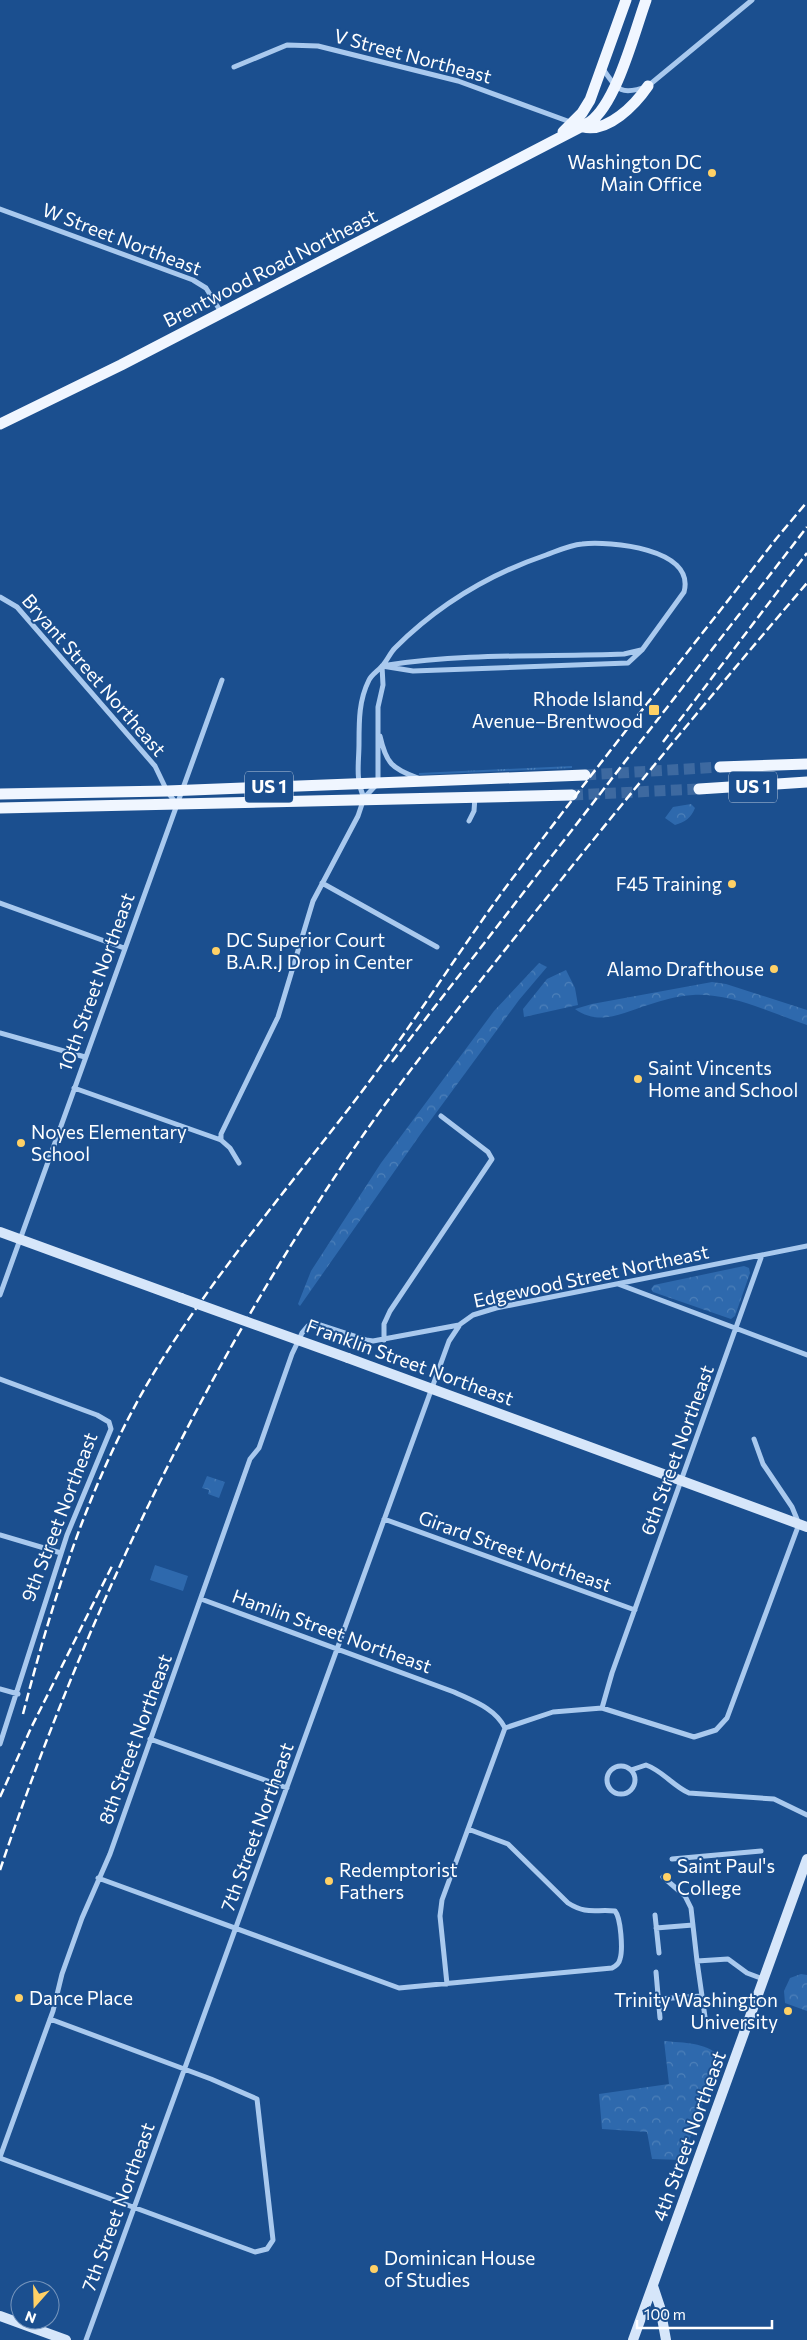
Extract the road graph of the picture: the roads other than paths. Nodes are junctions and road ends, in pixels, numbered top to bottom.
1 (626, 0) edge
2 (646, 0) edge
3 (752, 0) edge
4 (234, 67) dead end
5 (602, 67) junction
6 (615, 86) junction
7 (648, 86) junction
8 (578, 125) junction
9 (0, 209) edge
10 (221, 313) junction
11 (0, 424) edge
12 (0, 597) edge
13 (642, 650) junction
14 (382, 666) junction
15 (222, 680) dead end
16 (378, 727) junction
17 (807, 764) edge
18 (720, 768) tunnel mouth
19 (585, 775) tunnel mouth
20 (433, 781) junction
21 (807, 782) edge
22 (358, 783) junction
23 (378, 783) junction
24 (699, 789) tunnel mouth
25 (181, 790) junction
26 (166, 791) junction
27 (0, 794) edge
28 (572, 794) tunnel mouth
29 (475, 796) junction
30 (364, 798) junction
31 (176, 803) junction
32 (0, 808) edge
33 (469, 821) dead end
34 (322, 883) junction
35 (0, 903) edge
36 (437, 947) dead end
37 (124, 948) junction
38 (0, 1032) edge
39 (85, 1057) junction
40 (74, 1088) junction
41 (441, 1116) dead end
42 (220, 1140) junction
43 (238, 1163) dead end
44 (0, 1232) edge
45 (20, 1240) junction
46 (807, 1246) edge
47 (762, 1255) junction
48 (617, 1284) junction
49 (0, 1295) edge
50 (459, 1325) junction
51 (736, 1329) junction
52 (302, 1333) joint
53 (384, 1340) junction
54 (807, 1354) edge
55 (0, 1379) edge
56 (432, 1388) junction
57 (754, 1439) dead end
58 (682, 1480) junction
59 (384, 1519) junction
60 (803, 1525) edge
61 (0, 1535) edge
62 (61, 1553) junction
63 (200, 1599) junction
64 (635, 1610) junction
65 (337, 1650) junction
66 (0, 1689) edge
67 (18, 1694) junction
68 (602, 1708) junction
69 (505, 1728) junction
70 (150, 1739) junction
71 (0, 1744) edge
72 (631, 1770) junction
73 (287, 1788) junction
74 (807, 1815) edge
75 (468, 1829) junction
76 (761, 1851) dead end
77 (672, 1859) dead end
78 (807, 1859) edge
79 (663, 1877) dead end
80 (98, 1878) junction
81 (655, 1915) dead end
82 (692, 1924) junction
83 (656, 1928) junction
84 (236, 1929) junction
85 (659, 1953) dead end
86 (697, 1961) junction
87 (656, 1972) dead end
88 (763, 1979) junction
89 (447, 1984) junction
90 (702, 1996) junction
91 (658, 1999) junction
92 (705, 2017) dead end
93 (660, 2018) dead end
94 (50, 2019) junction
95 (185, 2069) junction
96 (0, 2158) edge
97 (134, 2207) junction
98 (653, 2286) junction
99 (0, 2316) edge
100 (66, 2340) edge
101 (86, 2340) edge
102 (633, 2340) edge
103 (666, 2340) edge

1 - 5 main road
2 - 6 main road
3 - 7 street
4 - 8 street, V Street Northeast
5 - 6 street
5 - 8 main road
6 - 7 street
6 - 8 main road
7 - 8 main road
8 - 10 main road, Brentwood Road Northeast
9 - 10 street, W Street Northeast
10 - 11 main road, Brentwood Road Northeast
12 - 26 street, Bryant Street Northeast
13 - 14 street
13 - 14 street
13 - 14 street
14 - 16 street
14 - 22 street
15 - 25 street, 10th Street Northeast
16 - 20 street
16 - 23 street
17 - 18 main road, US 1
19 - 20 main road, US 1
20 - 23 main road, US 1
21 - 24 main road, US 1
22 - 23 main road, US 1
22 - 25 main road, US 1
22 - 30 street
23 - 30 street
25 - 26 main road, US 1
25 - 31 street, 10th Street Northeast
26 - 27 main road, US 1
26 - 31 street, Bryant Street Northeast
28 - 29 main road, US 1
29 - 30 main road, US 1
29 - 33 street
30 - 31 main road, US 1
30 - 34 street
31 - 32 main road, US 1
31 - 37 street, 10th Street Northeast
34 - 36 street
34 - 42 street
35 - 37 street
37 - 39 street, 10th Street Northeast
38 - 39 street
39 - 40 street, 10th Street Northeast
40 - 42 street
40 - 45 street, 10th Street Northeast
41 - 53 street
42 - 43 street
44 - 45 street, Franklin Street Northeast
45 - 49 street, 10th Street Northeast
45 - 56 street, Franklin Street Northeast, bridge
46 - 47 street, Edgewood Street Northeast
47 - 48 street, Edgewood Street Northeast
47 - 51 street, 6th Street Northeast
48 - 50 street, Edgewood Street Northeast
48 - 51 street
50 - 53 street, Edgewood Street Northeast
50 - 56 street, 7th Street Northeast
51 - 54 street
51 - 58 street, 6th Street Northeast
52 - 53 street, Edgewood Street Northeast
52 - 63 street, 8th Street Northeast
55 - 62 street, 9th Street Northeast
56 - 58 street, Franklin Street Northeast
56 - 59 street, 7th Street Northeast
57 - 60 street
58 - 60 street, Franklin Street Northeast
58 - 64 street, 6th Street Northeast
59 - 64 street, Girard Street Northeast
59 - 65 street, 7th Street Northeast
60 - 68 street
61 - 62 street
62 - 67 street, 9th Street Northeast
63 - 65 street, Hamlin Street Northeast
63 - 70 street, 8th Street Northeast
64 - 68 street, 6th Street Northeast
65 - 69 street, Hamlin Street Northeast
65 - 73 street, 7th Street Northeast
66 - 67 street
67 - 71 street, 9th Street Northeast
68 - 69 street
69 - 75 street
70 - 73 street
70 - 80 street, 8th Street Northeast
72 - 72 street
72 - 74 street
73 - 84 street, 7th Street Northeast
75 - 89 street
75 - 89 street
76 - 77 street
78 - 88 street, 4th Street Northeast
79 - 82 street
80 - 84 street
80 - 94 street, 8th Street Northeast
81 - 83 street
82 - 83 street
82 - 86 street
83 - 85 street
84 - 89 street
84 - 95 street, 7th Street Northeast
86 - 88 street
86 - 90 street
87 - 91 street
88 - 98 street, 4th Street Northeast
90 - 91 street
90 - 92 street
91 - 93 street
94 - 95 street
94 - 96 street, 8th Street Northeast
95 - 97 street, 7th Street Northeast
95 - 97 street
96 - 97 street
97 - 101 street, 7th Street Northeast
98 - 102 street, 4th Street Northeast
98 - 103 street
99 - 100 street

